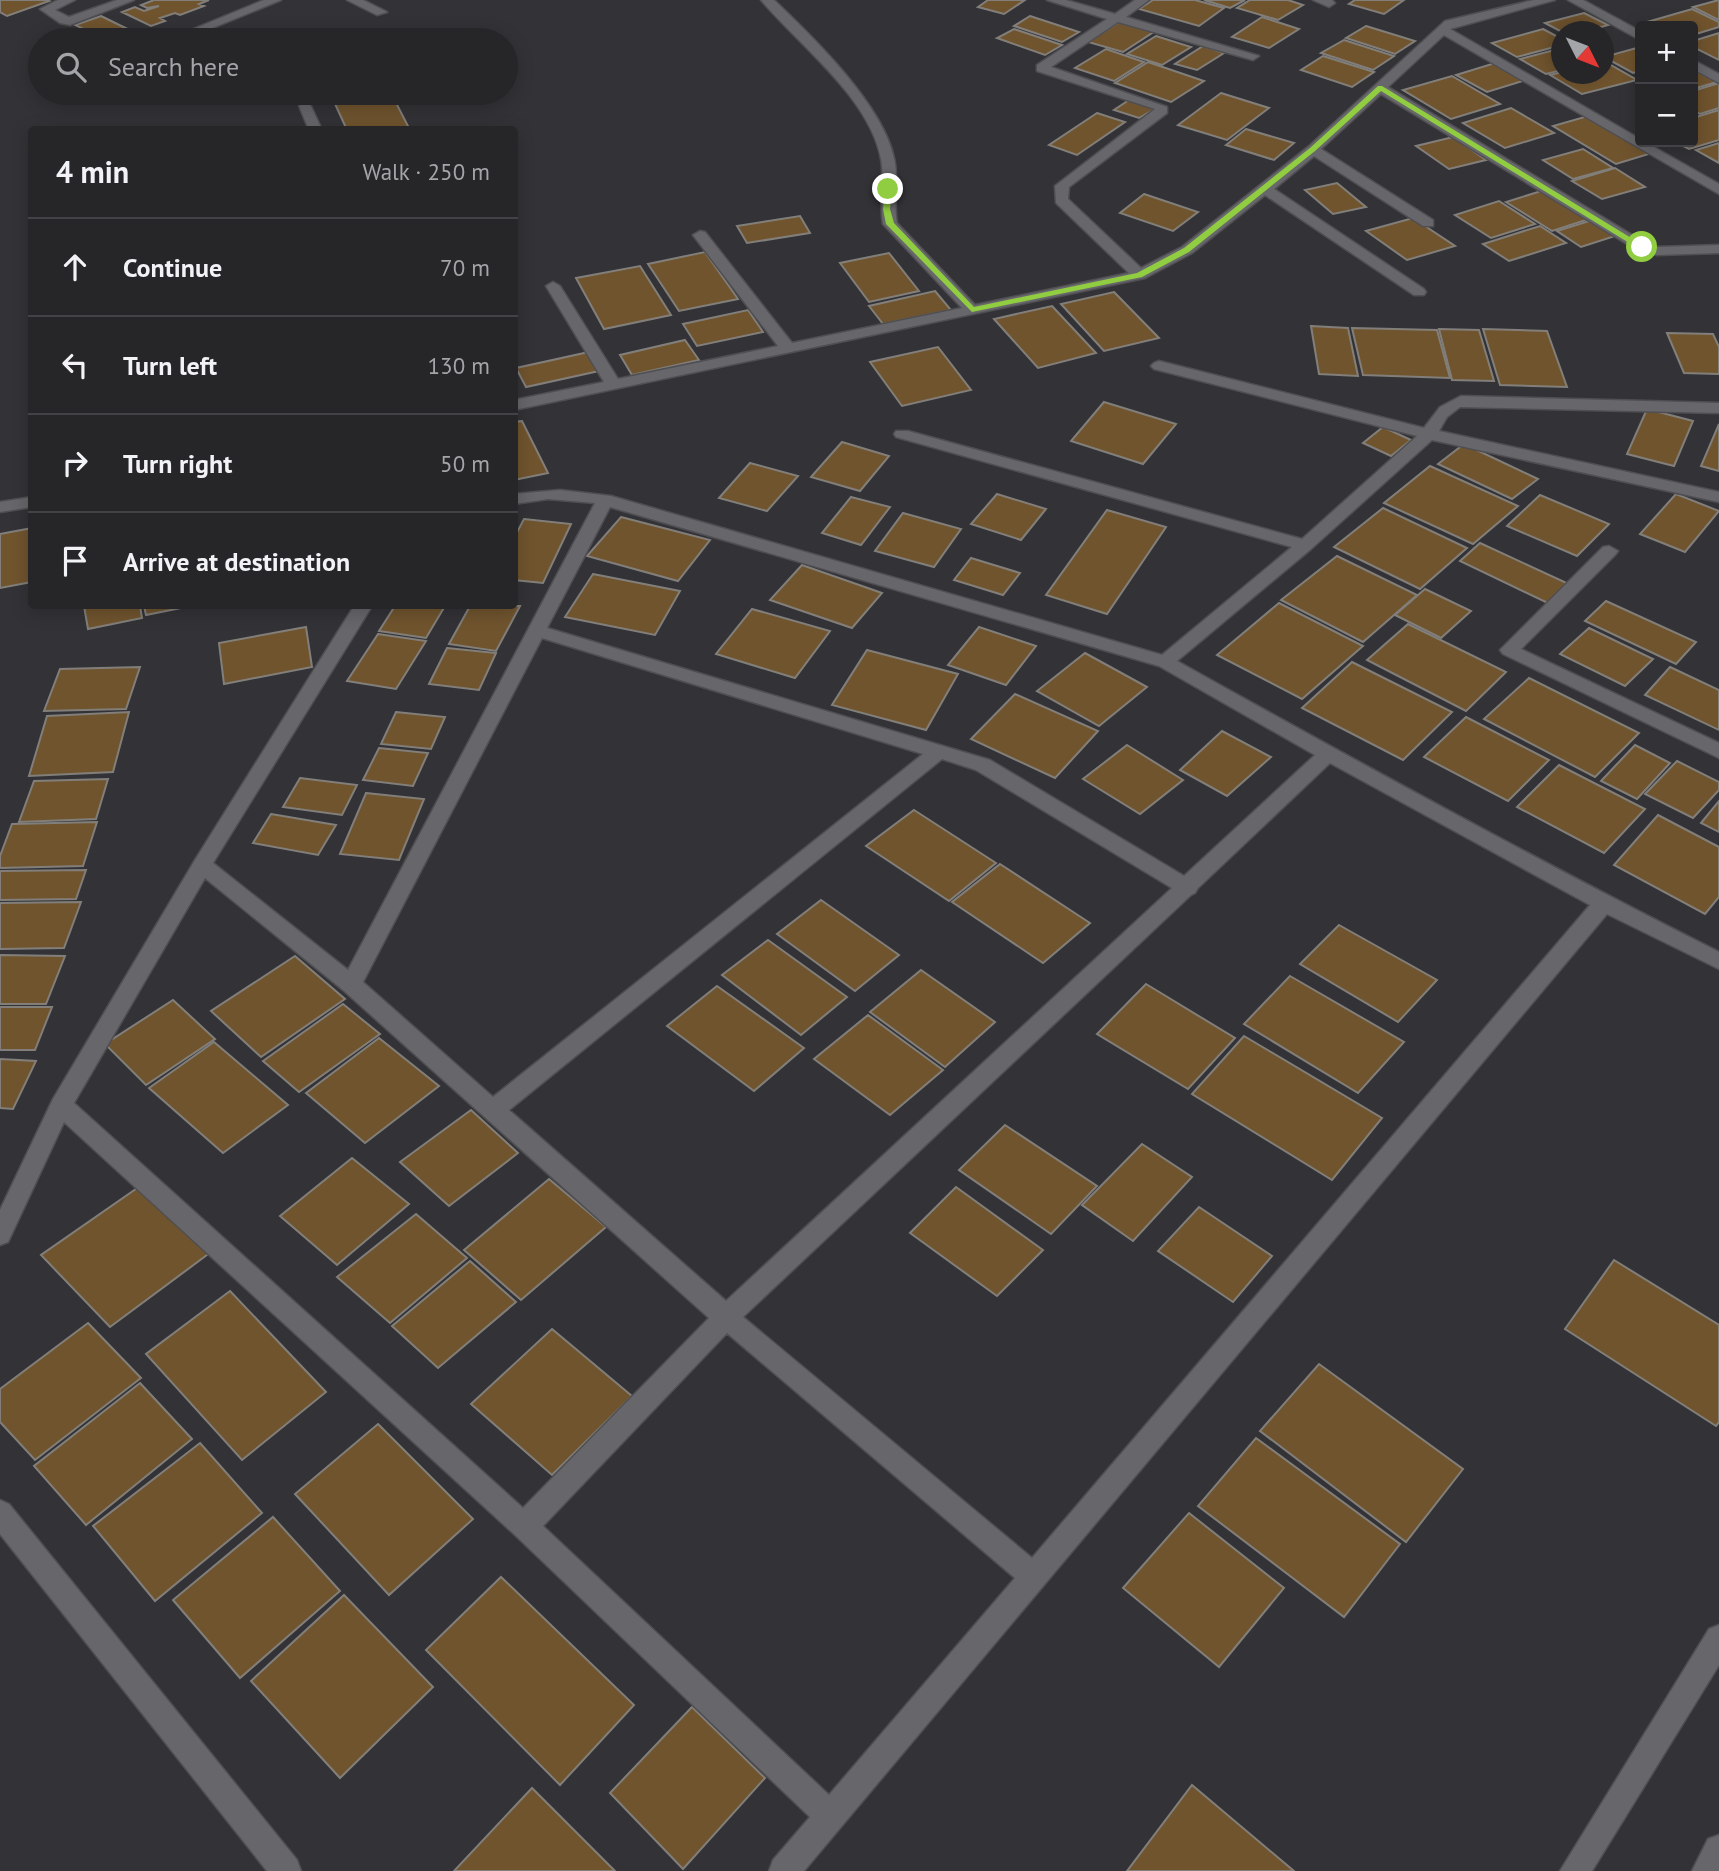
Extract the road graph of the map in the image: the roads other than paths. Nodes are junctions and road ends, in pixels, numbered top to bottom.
1 (69, 0) edge
2 (128, 0) edge
3 (275, 0) edge
4 (353, 0) edge
5 (767, 0) edge
6 (1053, 0) edge
7 (1143, 0) edge
8 (1549, 0) edge
9 (1574, 0) edge
10 (381, 12) dead end
11 (1116, 18) junction
12 (204, 28) edge
13 (1443, 30) junction
14 (1635, 33) edge
15 (1253, 56) dead end
16 (1698, 67) edge
17 (1719, 79) edge
18 (1380, 88) junction
19 (305, 106) dead end
20 (314, 126) edge
21 (1313, 149) junction
22 (1265, 189) junction
23 (1719, 190) edge
24 (1428, 223) dead end
25 (700, 235) dead end
26 (1719, 249) edge
27 (1140, 275) junction
28 (553, 286) dead end
29 (1419, 292) dead end
30 (972, 310) junction
31 (788, 348) junction
32 (1159, 366) dead end
33 (613, 384) junction
34 (518, 404) edge
35 (1719, 408) edge
36 (902, 434) dead end
37 (1429, 434) junction
38 (1719, 497) edge
39 (518, 498) edge
40 (605, 500) junction
41 (28, 503) edge
42 (0, 508) edge
43 (1306, 545) junction
44 (1609, 551) dead end
45 (361, 609) edge
46 (536, 630) junction
47 (1165, 662) junction
48 (1719, 751) edge
49 (938, 752) junction
50 (1328, 754) junction
51 (202, 865) junction
52 (1188, 888) junction
53 (1604, 903) junction
54 (1719, 961) edge
55 (351, 984) junction
56 (61, 1105) junction
57 (493, 1110) junction
58 (0, 1235) edge
59 (726, 1317) junction
60 (0, 1513) edge
61 (524, 1527) junction
62 (1033, 1576) junction
63 (1719, 1639) edge
64 (830, 1816) junction
65 (1719, 1850) edge
66 (286, 1871) edge
67 (784, 1871) edge
68 (1575, 1871) edge
69 (1707, 1871) edge

1 - 2 street
3 - 12 street
4 - 10 street
5 - 30 street
6 - 11 street
7 - 11 street
8 - 13 street
9 - 14 street
11 - 15 street
11 - 27 street
13 - 18 street
13 - 23 street
16 - 17 street
18 - 21 street
18 - 26 street
19 - 20 street
21 - 22 street
21 - 24 street
22 - 27 street
22 - 29 street
25 - 31 street
27 - 30 street
28 - 33 street
30 - 31 street
31 - 33 street
32 - 37 street
33 - 34 street
35 - 37 street
36 - 43 street
37 - 38 street
37 - 43 street
39 - 40 street
40 - 46 street
40 - 47 street
41 - 42 street
43 - 47 street
44 - 48 street
45 - 51 street
46 - 49 street
46 - 55 street
47 - 50 street
49 - 52 street
49 - 57 street
50 - 52 street
50 - 53 street
51 - 55 street
51 - 56 street
52 - 59 street
53 - 54 street
53 - 62 street
55 - 57 street
56 - 58 street
56 - 61 street
57 - 59 street
59 - 61 street
59 - 62 street
60 - 66 street
61 - 64 street
62 - 64 street
63 - 68 street
64 - 67 street
65 - 69 street

